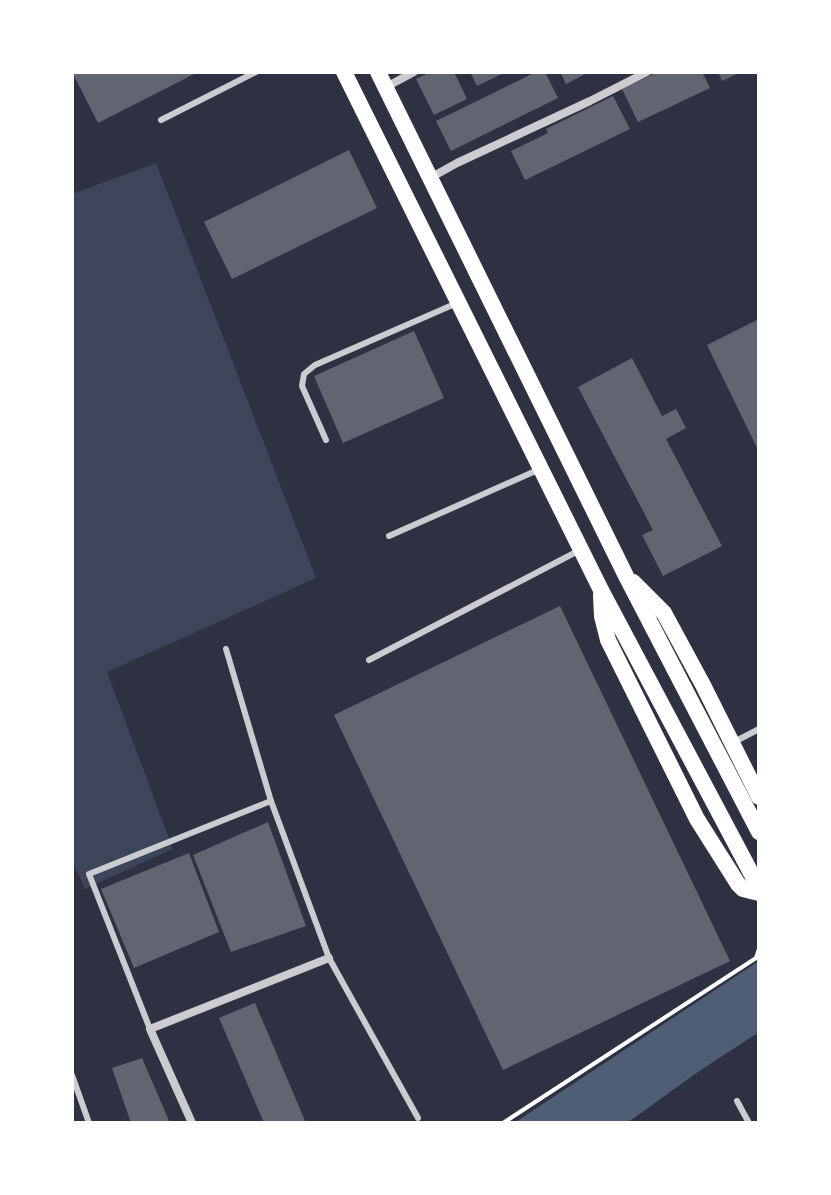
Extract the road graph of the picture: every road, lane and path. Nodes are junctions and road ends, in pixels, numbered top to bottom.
1 (256, 72) edge
2 (344, 72) edge
3 (414, 72) edge
4 (647, 72) edge
5 (382, 80) edge
6 (161, 120) dead end
7 (430, 178) junction
8 (458, 302) junction
9 (326, 440) dead end
10 (540, 469) junction
11 (389, 536) dead end
12 (580, 550) junction
13 (626, 576) junction
14 (601, 590) junction
15 (226, 649) dead end
16 (369, 660) dead end
17 (759, 729) edge
18 (732, 743) junction
19 (759, 797) edge
20 (271, 801) junction
21 (759, 832) edge
22 (759, 891) edge
23 (759, 949) edge
24 (329, 958) junction
25 (150, 1029) junction
26 (72, 1075) edge
27 (737, 1101) dead end
28 (418, 1118) dead end
29 (89, 1123) edge
30 (192, 1123) edge
31 (503, 1123) edge
32 (749, 1123) edge

1 - 6 lane
2 - 8 main road
3 - 5 street
4 - 7 street
5 - 7 main road
7 - 13 main road
8 - 9 lane
8 - 10 main road
10 - 11 lane
10 - 12 main road
12 - 14 main road
12 - 16 lane
13 - 18 main road
13 - 21 main road
14 - 22 main road
14 - 22 main road
15 - 20 lane
17 - 18 lane
18 - 19 main road
20 - 24 lane
20 - 25 lane
23 - 31 path
24 - 25 street
24 - 28 lane
25 - 30 street
26 - 29 lane
27 - 32 lane

